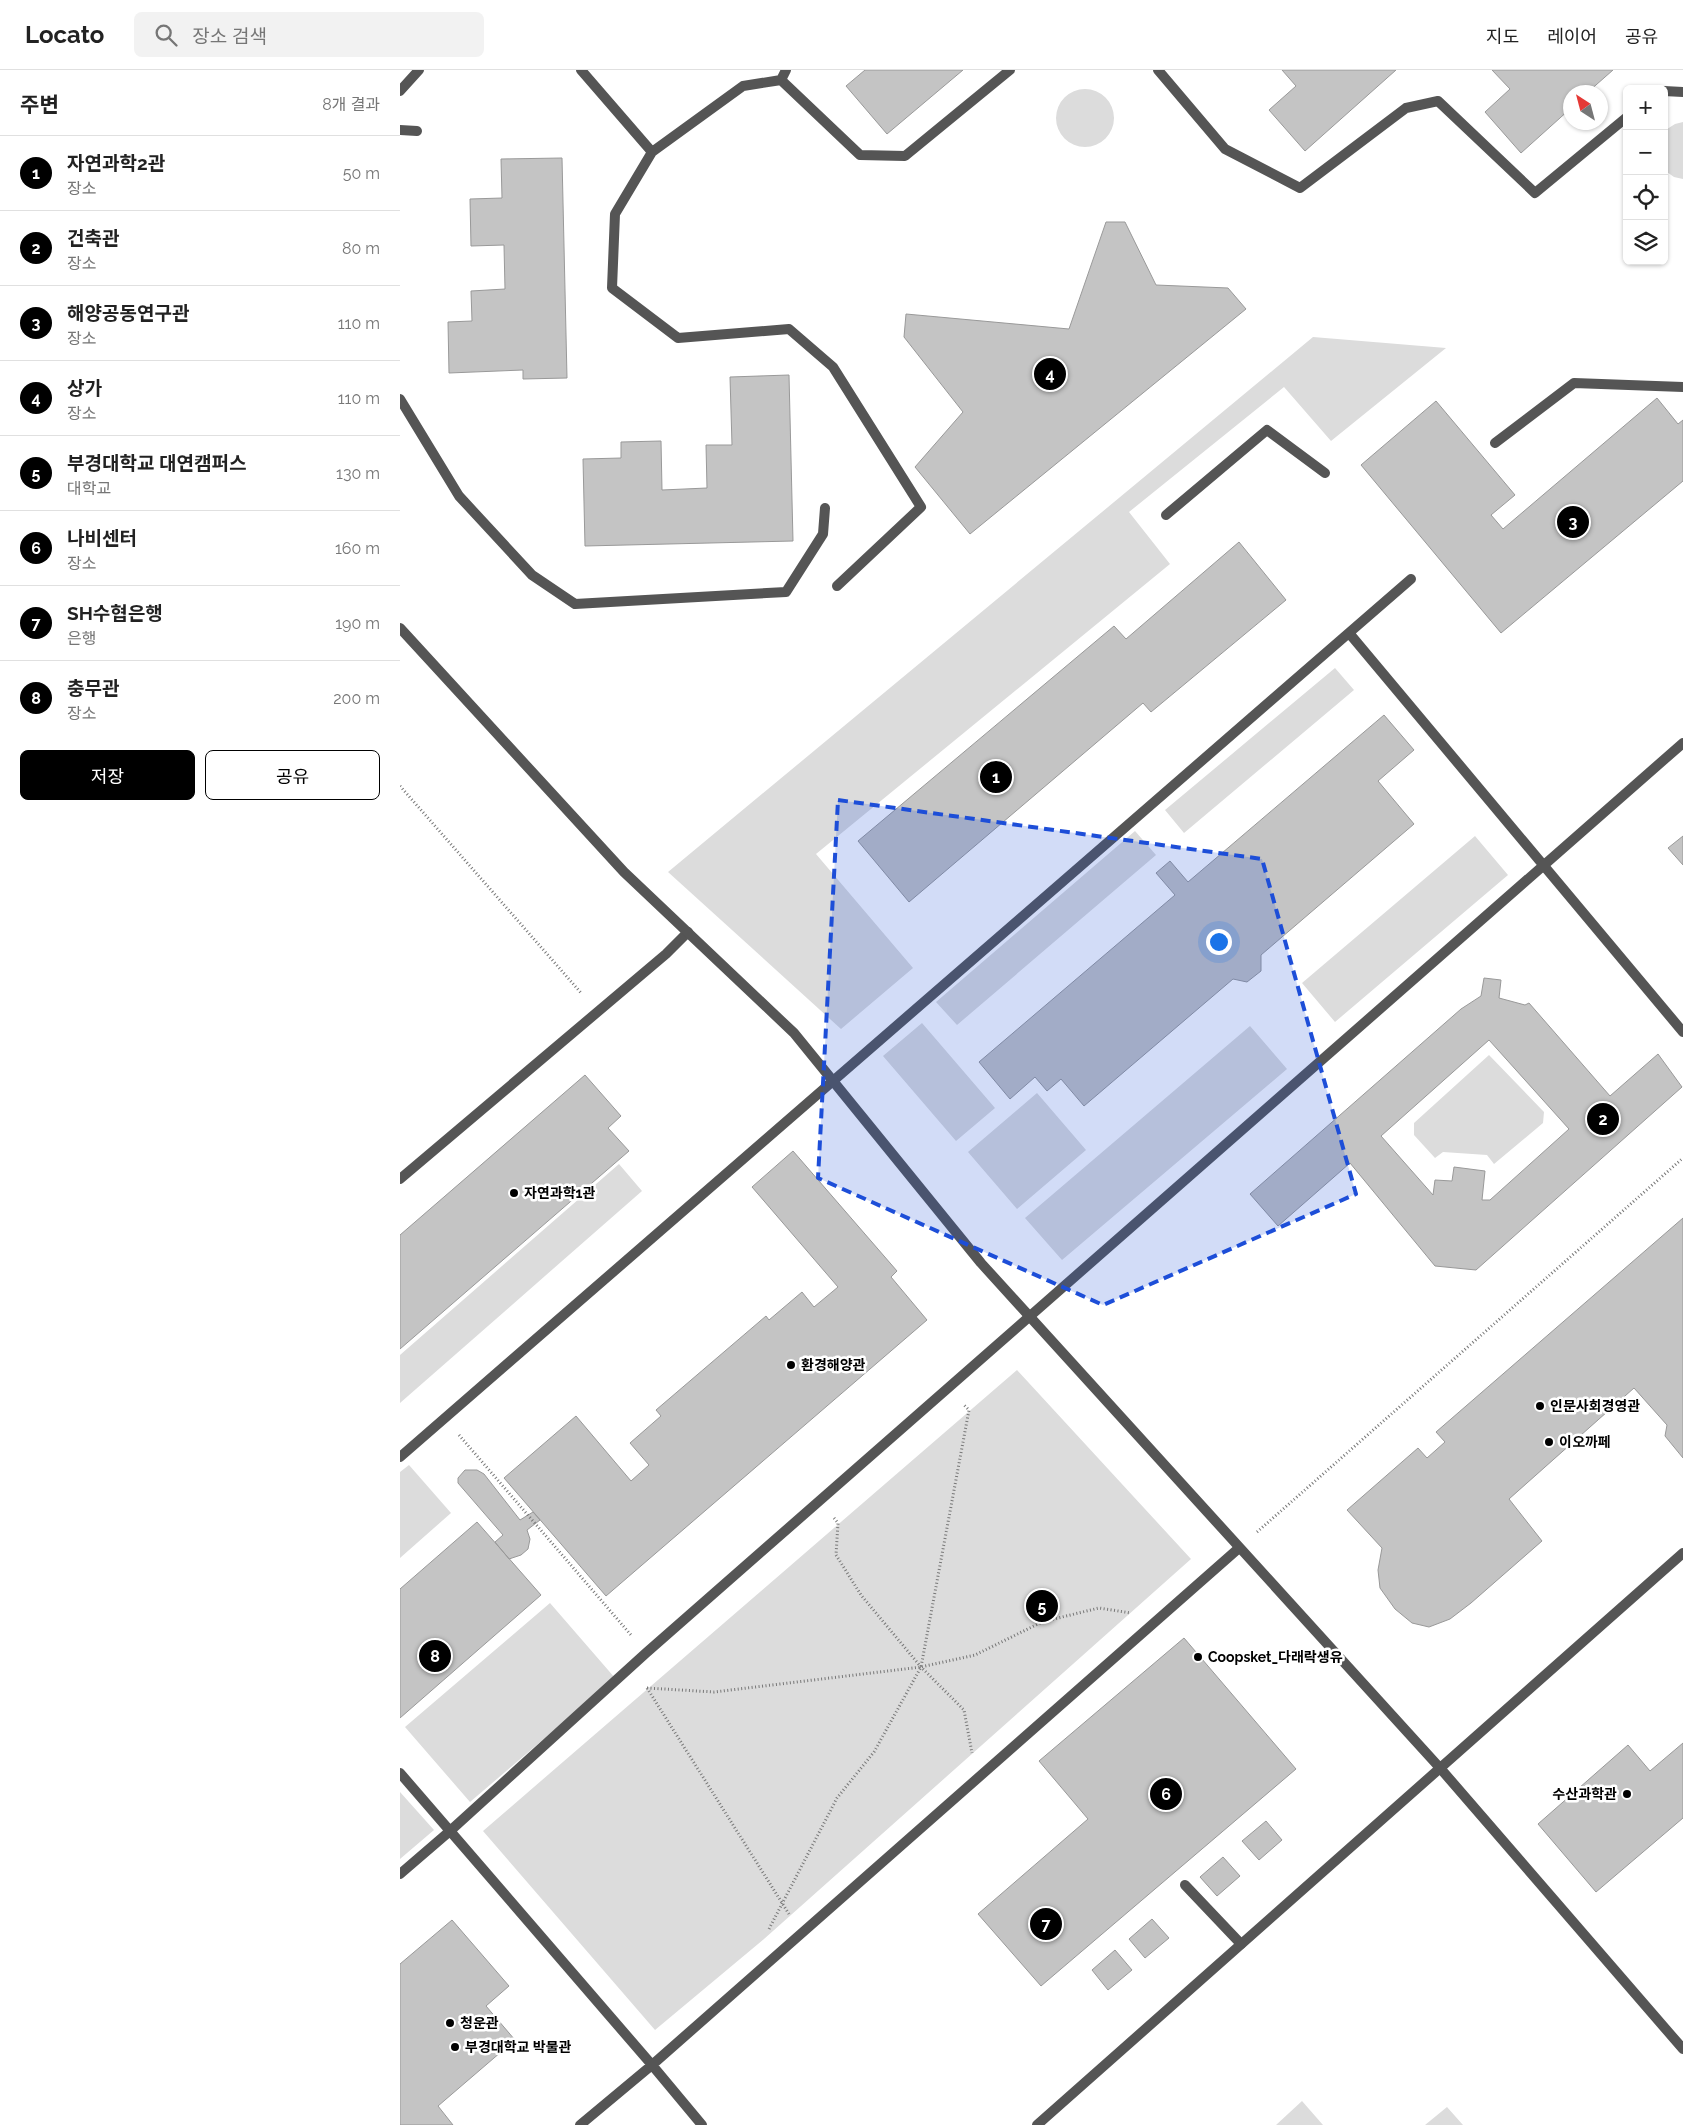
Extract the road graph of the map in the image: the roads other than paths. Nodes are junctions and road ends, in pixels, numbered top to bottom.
1 (419, 70) edge
2 (581, 70) edge
3 (786, 70) edge
4 (1010, 70) edge
5 (1158, 70) edge
6 (781, 80) junction
7 (400, 91) edge
8 (1668, 91) edge
9 (1683, 92) edge
10 (1623, 120) edge
11 (400, 130) edge
12 (417, 130) dead end
13 (652, 152) junction
14 (1683, 387) edge
15 (400, 399) edge
16 (1495, 444) dead end
17 (1324, 473) dead end
18 (824, 508) dead end
19 (1166, 516) dead end
20 (1411, 578) dead end
21 (838, 586) dead end
22 (400, 628) edge
23 (1349, 633) junction
24 (1683, 743) edge
25 (1543, 866) junction
26 (688, 932) junction
27 (1683, 1032) edge
28 (832, 1080) junction
29 (400, 1179) edge
30 (1029, 1316) junction
31 (400, 1457) edge
32 (1239, 1548) junction
33 (1683, 1553) edge
34 (1440, 1768) junction
35 (400, 1773) edge
36 (450, 1831) junction
37 (400, 1874) edge
38 (1185, 1885) dead end
39 (1241, 1944) junction
40 (1683, 2050) edge
41 (652, 2064) junction
42 (580, 2125) edge
43 (702, 2125) edge
44 (1037, 2125) edge

1 - 7 street
2 - 13 street
3 - 6 street
4 - 6 street
5 - 10 street
6 - 13 street
8 - 9 street
11 - 12 street
13 - 21 street
14 - 16 street
15 - 18 street
17 - 19 street
20 - 23 street
22 - 26 street
23 - 25 street
23 - 28 street
24 - 25 street
25 - 27 street
25 - 30 street
26 - 28 street
26 - 29 street
28 - 30 street
28 - 31 street
30 - 32 street
30 - 36 street
32 - 34 street
32 - 41 street
33 - 34 street
34 - 39 street
34 - 40 street
35 - 36 street
36 - 37 street
36 - 41 street
38 - 39 street
39 - 44 street
41 - 42 street
41 - 43 street

